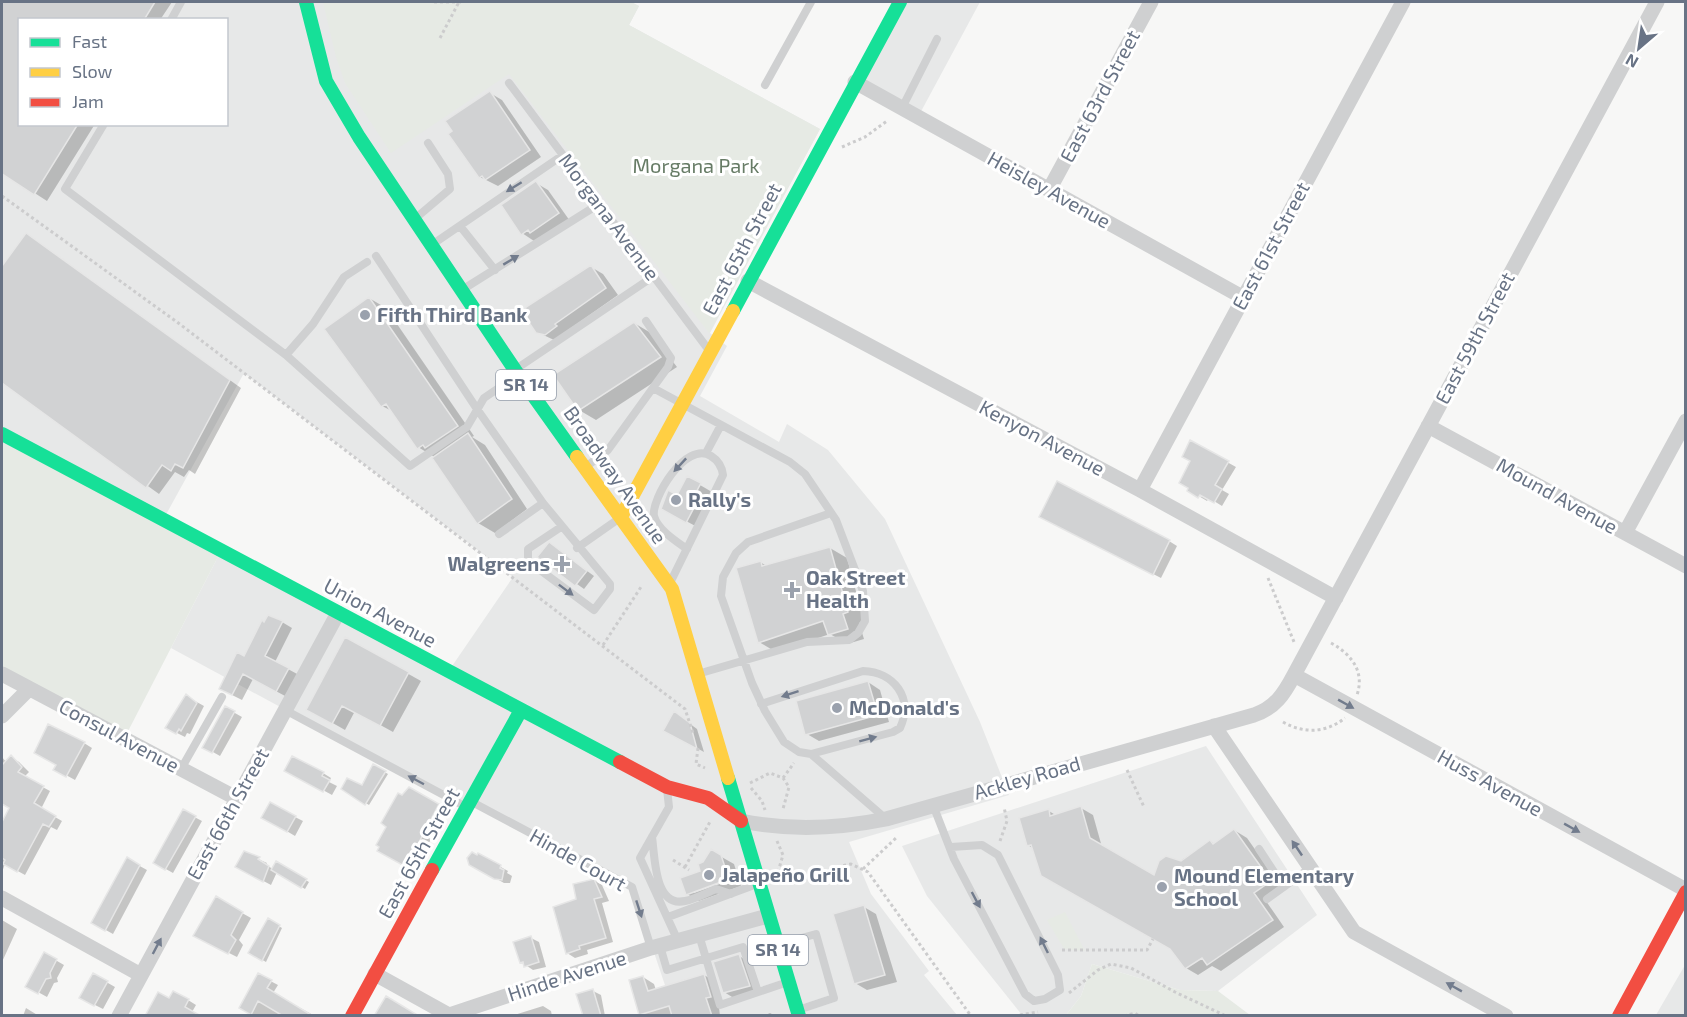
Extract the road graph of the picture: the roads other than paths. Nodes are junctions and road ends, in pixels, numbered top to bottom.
1 (181, 2) edge
2 (306, 2) edge
3 (811, 2) edge
4 (900, 2) edge
5 (1151, 2) edge
6 (1403, 2) edge
7 (1657, 2) edge
8 (172, 18) edge
9 (937, 39) dead end
10 (855, 82) junction
11 (509, 83) dead end
12 (765, 85) dead end
13 (903, 108) junction
14 (103, 126) edge
15 (428, 143) dead end
16 (563, 156) junction
17 (1049, 190) junction
18 (599, 204) junction
19 (414, 220) junction
20 (460, 226) junction
21 (430, 245) junction
22 (376, 256) dead end
23 (367, 262) dead end
24 (495, 270) junction
25 (654, 276) junction
26 (748, 280) junction
27 (461, 290) junction
28 (1244, 298) junction
29 (646, 321) dead end
30 (709, 351) junction
31 (286, 355) junction
32 (517, 372) junction
33 (653, 388) junction
34 (681, 403) junction
35 (477, 409) junction
36 (1686, 421) edge
37 (721, 425) junction
38 (1428, 426) junction
39 (2, 434) edge
40 (706, 453) junction
41 (586, 467) junction
42 (1140, 490) junction
43 (543, 503) junction
44 (831, 513) junction
45 (621, 517) junction
46 (561, 527) junction
47 (1625, 533) junction
48 (499, 534) dead end
49 (578, 548) junction
50 (687, 549) junction
51 (1686, 566) edge
52 (669, 585) junction
53 (1335, 598) junction
54 (338, 613) junction
55 (744, 660) junction
56 (2, 674) edge
57 (697, 675) junction
58 (1294, 675) junction
59 (29, 689) junction
60 (222, 698) dead end
61 (761, 704) junction
62 (285, 710) junction
63 (521, 711) junction
64 (2, 716) edge
65 (1214, 726) junction
66 (811, 754) junction
67 (181, 769) junction
68 (667, 788) junction
69 (236, 798) junction
70 (469, 804) junction
71 (933, 804) junction
72 (886, 819) junction
73 (741, 821) junction
74 (652, 837) junction
75 (951, 847) junction
76 (1259, 849) dead end
77 (1310, 868) junction
78 (758, 884) junction
79 (1284, 887) junction
80 (1686, 891) edge
81 (731, 894) junction
82 (2, 898) edge
83 (1267, 899) dead end
84 (768, 916) junction
85 (668, 917) junction
86 (699, 935) junction
87 (678, 941) junction
88 (777, 945) junction
89 (656, 947) junction
90 (706, 959) junction
91 (375, 974) junction
92 (141, 975) junction
93 (788, 982) junction
94 (735, 989) dead end
95 (758, 992) junction
96 (739, 999) junction
97 (798, 1013) edge
98 (119, 1016) edge
99 (352, 1016) edge
100 (1506, 1016) edge
101 (1619, 1016) edge

1 - 8 lane
2 - 19 main road, Broadway Avenue / SR 14
3 - 12 lane
4 - 10 main road, East 65th Street
5 - 17 street, East 63rd Street
6 - 28 street, East 61st Street
7 - 38 street, East 59th Street
9 - 13 lane
10 - 13 street, Heisley Avenue
10 - 26 main road, East 65th Street
11 - 16 lane, Morgana Avenue
13 - 17 street, Heisley Avenue
14 - 31 lane
15 - 19 lane
16 - 18 lane, Morgana Avenue
16 -> 20 lane
17 - 28 street, Heisley Avenue
24 -> 18 lane
18 - 25 lane, Morgana Avenue
19 - 21 main road, Broadway Avenue / SR 14
20 - 21 lane
20 - 24 lane
21 - 27 main road, Broadway Avenue / SR 14
22 - 35 lane
23 - 31 lane
24 - 27 lane
25 - 30 lane, Morgana Avenue
25 - 32 lane
26 - 30 main road, East 65th Street
26 - 42 street, Kenyon Avenue
27 - 32 main road, Broadway Avenue / SR 14
28 - 42 street, East 61st Street
29 - 33 lane
30 - 34 main road, East 65th Street
31 - 35 lane
32 - 35 lane
32 - 41 main road, Broadway Avenue / SR 14
33 - 34 lane
33 - 41 lane
34 - 37 lane
34 - 45 main road, East 65th Street
35 - 43 lane
36 - 47 street
37 - 40 lane
37 - 44 lane
38 - 47 street, Mound Avenue
38 - 53 street, East 59th Street
39 - 54 main road, Union Avenue
40 - 50 lane
40 -> 50 lane
41 - 45 main road, Broadway Avenue / SR 14
42 - 53 street, Kenyon Avenue
43 - 46 lane
43 - 48 lane
44 - 55 lane
44 - 55 lane
45 - 49 lane
45 - 52 main road, Broadway Avenue / SR 14
46 - 49 lane
46 -> 49 lane
47 - 51 street, Mound Avenue
50 - 52 lane
52 - 57 main road, Broadway Avenue / SR 14
53 - 58 street, East 59th Street
54 - 62 street, East 66th Street
54 - 63 main road, Union Avenue
55 - 57 lane
55 - 61 lane
56 - 59 street, Consul Avenue
57 - 73 main road, Broadway Avenue / SR 14
58 - 65 street, Ackley Road
58 -> 80 street, Huss Avenue
59 - 64 street
59 - 67 street, Consul Avenue
60 - 67 lane
61 - 66 lane
66 -> 61 lane
62 - 69 street, East 66th Street
70 -> 62 lane, Hinde Court
63 - 68 main road, Union Avenue
63 - 70 main road, East 65th Street
65 - 71 street, Ackley Road
77 -> 65 street
66 - 72 lane
67 - 69 street, Consul Avenue
68 - 73 main road, Union Avenue
68 - 74 lane
92 -> 69 street, East 66th Street
70 -> 89 lane, Hinde Court
70 - 91 main road, East 65th Street
71 - 72 street, Ackley Road
71 - 75 lane
72 - 73 street, Ackley Road
73 - 78 main road, Broadway Avenue / SR 14
74 - 81 lane
74 - 85 lane
75 -> 75 lane
76 - 79 lane
77 - 79 lane
100 -> 77 street
78 - 81 lane
78 - 84 main road, Broadway Avenue / SR 14
79 - 83 lane
80 - 101 main road
81 - 85 lane
82 - 92 street
84 - 86 street, Hinde Avenue
84 - 88 main road, Broadway Avenue / SR 14
85 - 87 lane
86 - 87 street, Hinde Avenue
86 - 90 lane
87 - 89 street, Hinde Avenue
88 - 93 main road, Broadway Avenue / SR 14
88 - 97 lane
89 - 90 lane, Hinde Court
89 - 91 street, Hinde Avenue
90 - 95 lane
90 - 96 lane
91 - 99 main road, East 65th Street
92 - 98 street, East 66th Street
93 - 95 lane
93 - 97 main road, Broadway Avenue / SR 14
94 - 96 lane
95 - 96 lane

